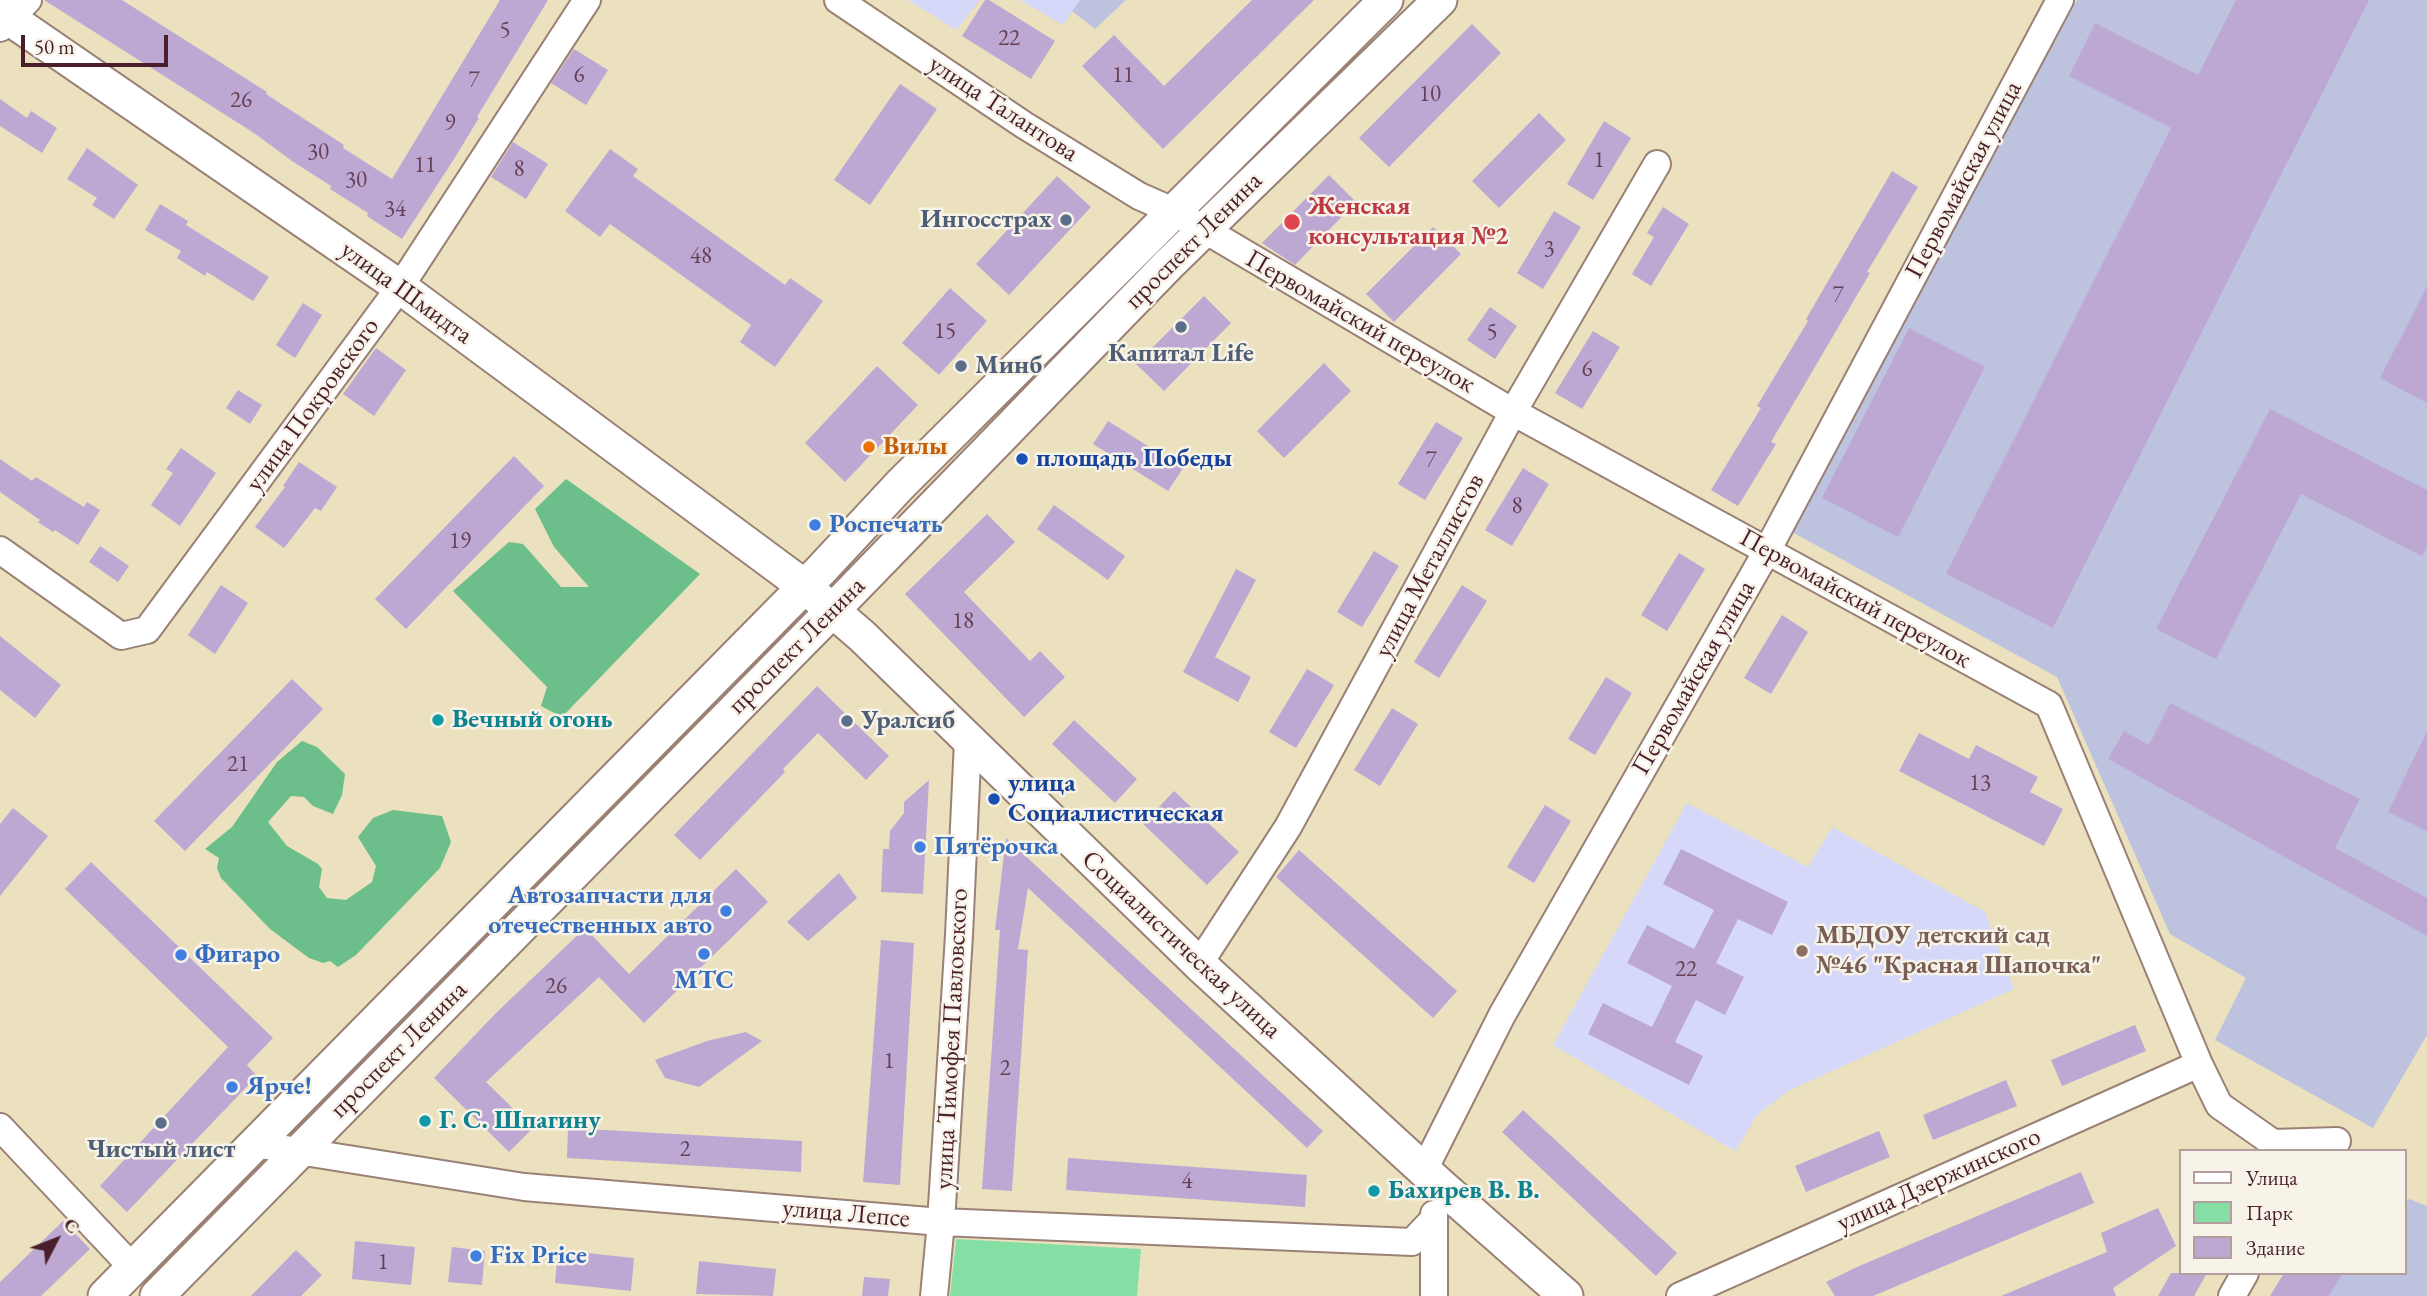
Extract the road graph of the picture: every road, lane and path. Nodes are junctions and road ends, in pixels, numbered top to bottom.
1 (587, 0) edge
2 (838, 0) edge
3 (1385, 0) edge
4 (1440, 0) edge
5 (2060, 0) edge
6 (9, 15) edge
7 (1657, 164) dead end
8 (1173, 211) junction
9 (1204, 230) junction
10 (400, 287) junction
11 (1513, 412) junction
12 (0, 550) edge
13 (1767, 551) junction
14 (804, 586) junction
15 (833, 610) junction
16 (968, 740) junction
17 (1199, 964) junction
18 (2199, 1064) junction
19 (0, 1127) edge
20 (2337, 1141) dead end
21 (254, 1144) junction
22 (300, 1151) junction
23 (1432, 1177) junction
24 (1432, 1221) junction
25 (941, 1222) junction
26 (132, 1268) junction
27 (2244, 1275) edge
28 (104, 1296) edge
29 (157, 1296) edge
30 (934, 1296) edge
31 (1434, 1296) edge
32 (1566, 1296) edge
33 (1680, 1296) edge
34 (2232, 1296) edge

1 - 10 street, улица Покровского
2 - 8 street, улица Талантова
3 - 8 main road, проспект Ленина
4 - 9 main road, проспект Ленина
5 - 13 street, Первомайская улица
6 - 10 main road, улица Шмидта
7 - 11 street, улица Металлистов
8 - 9 street, Первомайский переулок
8 - 14 main road, проспект Ленина
9 - 11 street, Первомайский переулок
9 - 15 main road, проспект Ленина
10 - 12 street, улица Покровского
10 - 14 main road, улица Шмидта
11 - 13 street, Первомайский переулок
11 - 17 street, улица Металлистов
13 - 18 street, Первомайский переулок
13 - 23 street, Первомайская улица
14 - 15 main road, Социалистическая улица
14 - 21 main road, проспект Ленина
15 - 16 main road, Социалистическая улица
15 - 22 main road, проспект Ленина
16 - 17 main road, Социалистическая улица
16 - 25 street, улица Тимофея Павловского
17 - 23 main road, Социалистическая улица
18 - 20 street, Первомайский переулок
18 - 33 street, улица Дзержинского
19 - 26 street
21 - 22 street, улица Лепсе
21 - 26 main road, проспект Ленина
22 - 25 street, улица Лепсе
22 - 29 main road, проспект Ленина
23 - 24 street, Первомайская улица
23 - 32 main road, Социалистическая улица
24 - 25 street, улица Лепсе
24 - 31 street, Первомайская улица
25 - 30 street, улица Тимофея Павловского
26 - 28 main road, проспект Ленина
27 - 34 street

